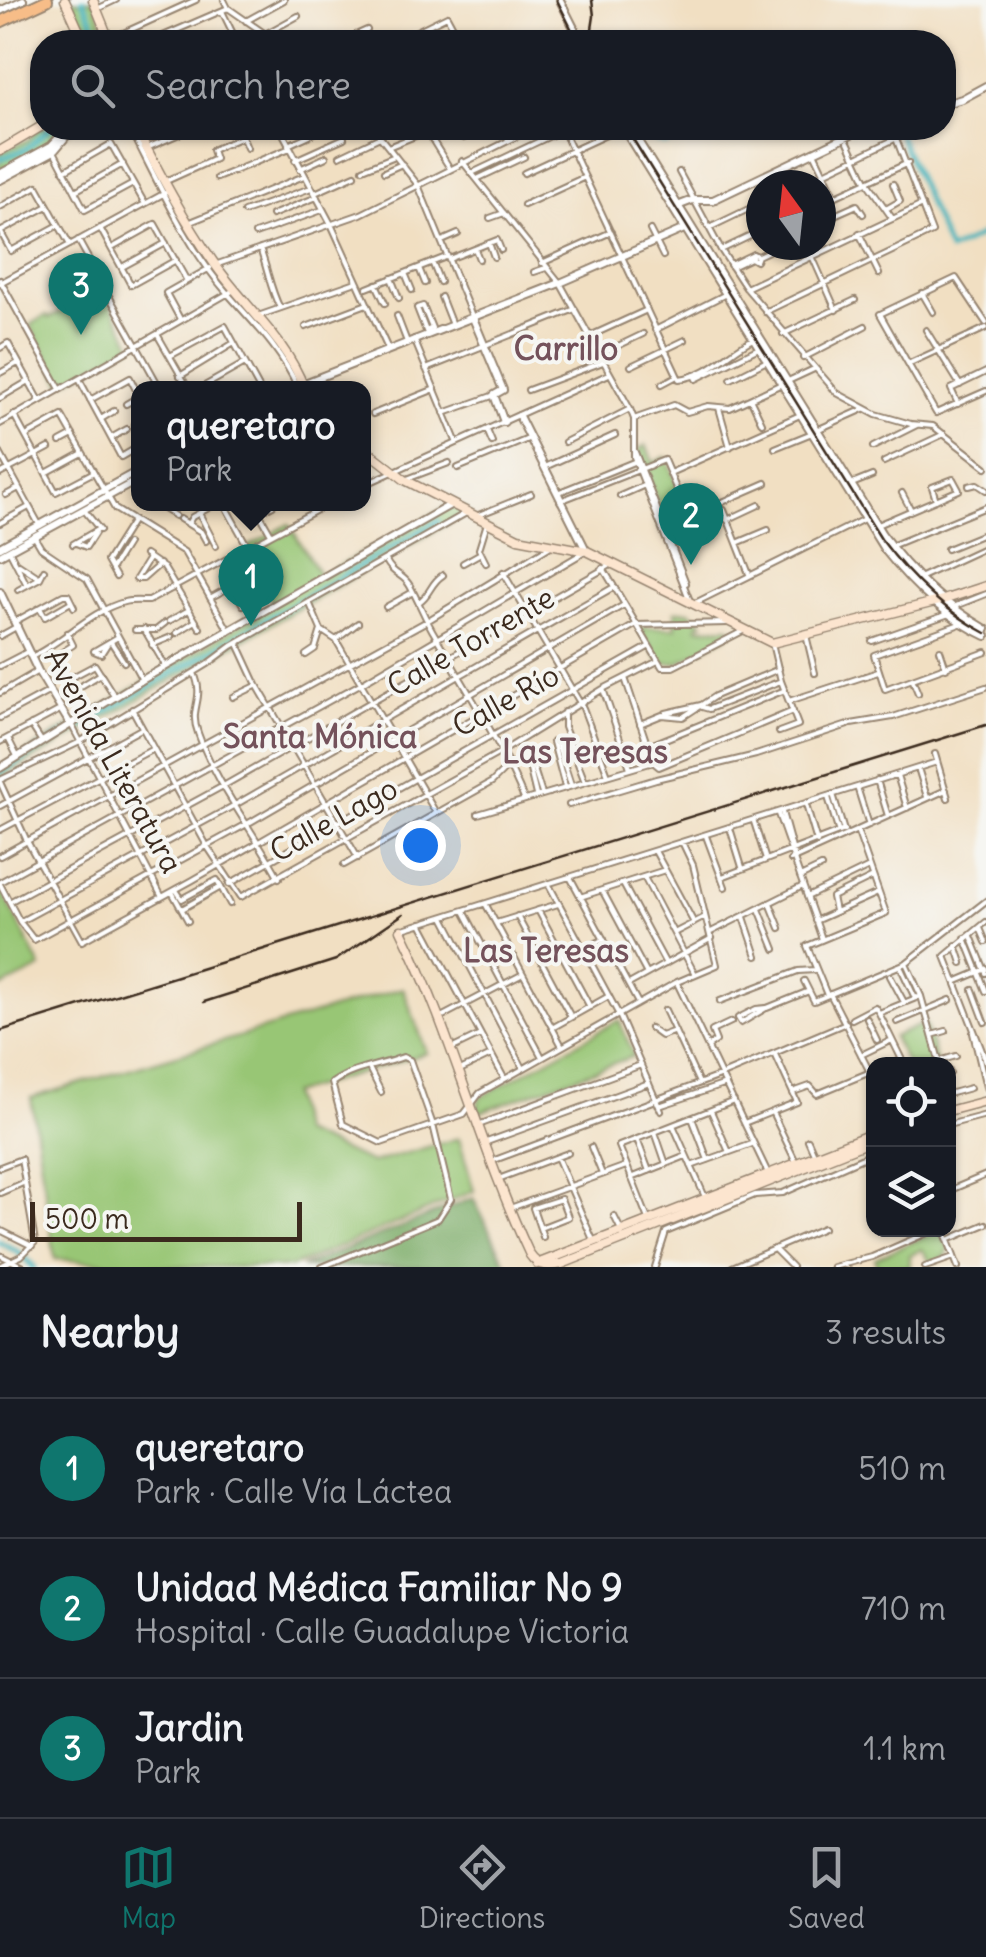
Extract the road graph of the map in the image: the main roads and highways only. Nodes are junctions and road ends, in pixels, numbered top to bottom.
1 (46, 0) edge
2 (65, 0) edge
3 (95, 4) edge
4 (0, 22) edge
5 (79, 30) edge
6 (106, 30) edge
7 (30, 133) edge
8 (141, 140) edge
9 (0, 151) edge
10 (297, 381) edge
11 (371, 454) edge
12 (986, 586) edge
13 (401, 930) road end
14 (986, 1101) edge
15 (956, 1108) edge
16 (866, 1139) edge
17 (866, 1139) edge
18 (798, 1167) junction
19 (650, 1224) junction
20 (596, 1246) junction

1 - 4 main road
2 - 5 main road
3 - 6 main road
7 - 9 main road
8 - 10 main road
11 - 12 main road
13 - 20 main road
14 - 15 main road
16 - 18 main road
17 - 18 main road
18 - 19 main road
19 - 20 main road
19 - 20 main road

